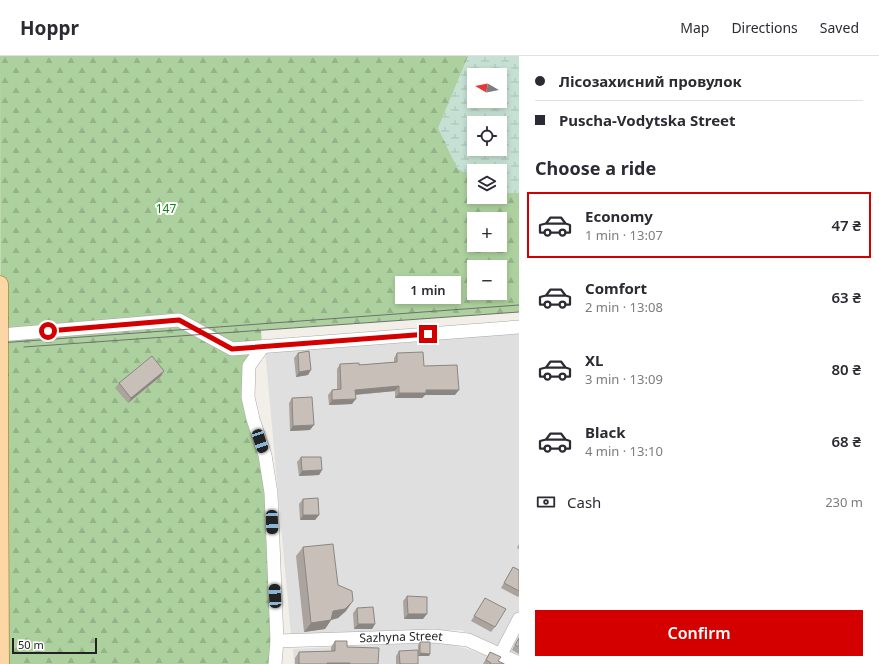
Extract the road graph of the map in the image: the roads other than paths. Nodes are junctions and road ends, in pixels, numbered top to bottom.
1 (0, 284) edge
2 (0, 317) edge
3 (519, 327) edge
4 (0, 335) edge
5 (262, 348) junction
6 (0, 376) edge
7 (519, 619) edge
8 (277, 641) junction
9 (501, 654) junction
10 (519, 663) edge
11 (1, 664) edge
12 (275, 664) edge

1 - 2 main road
2 - 6 main road, bridge
3 - 5 street
4 - 5 street
5 - 8 street
6 - 11 main road
7 - 9 street
8 - 9 street, Sazhyna Street
8 - 12 street
9 - 10 street, Sazhyna Street

